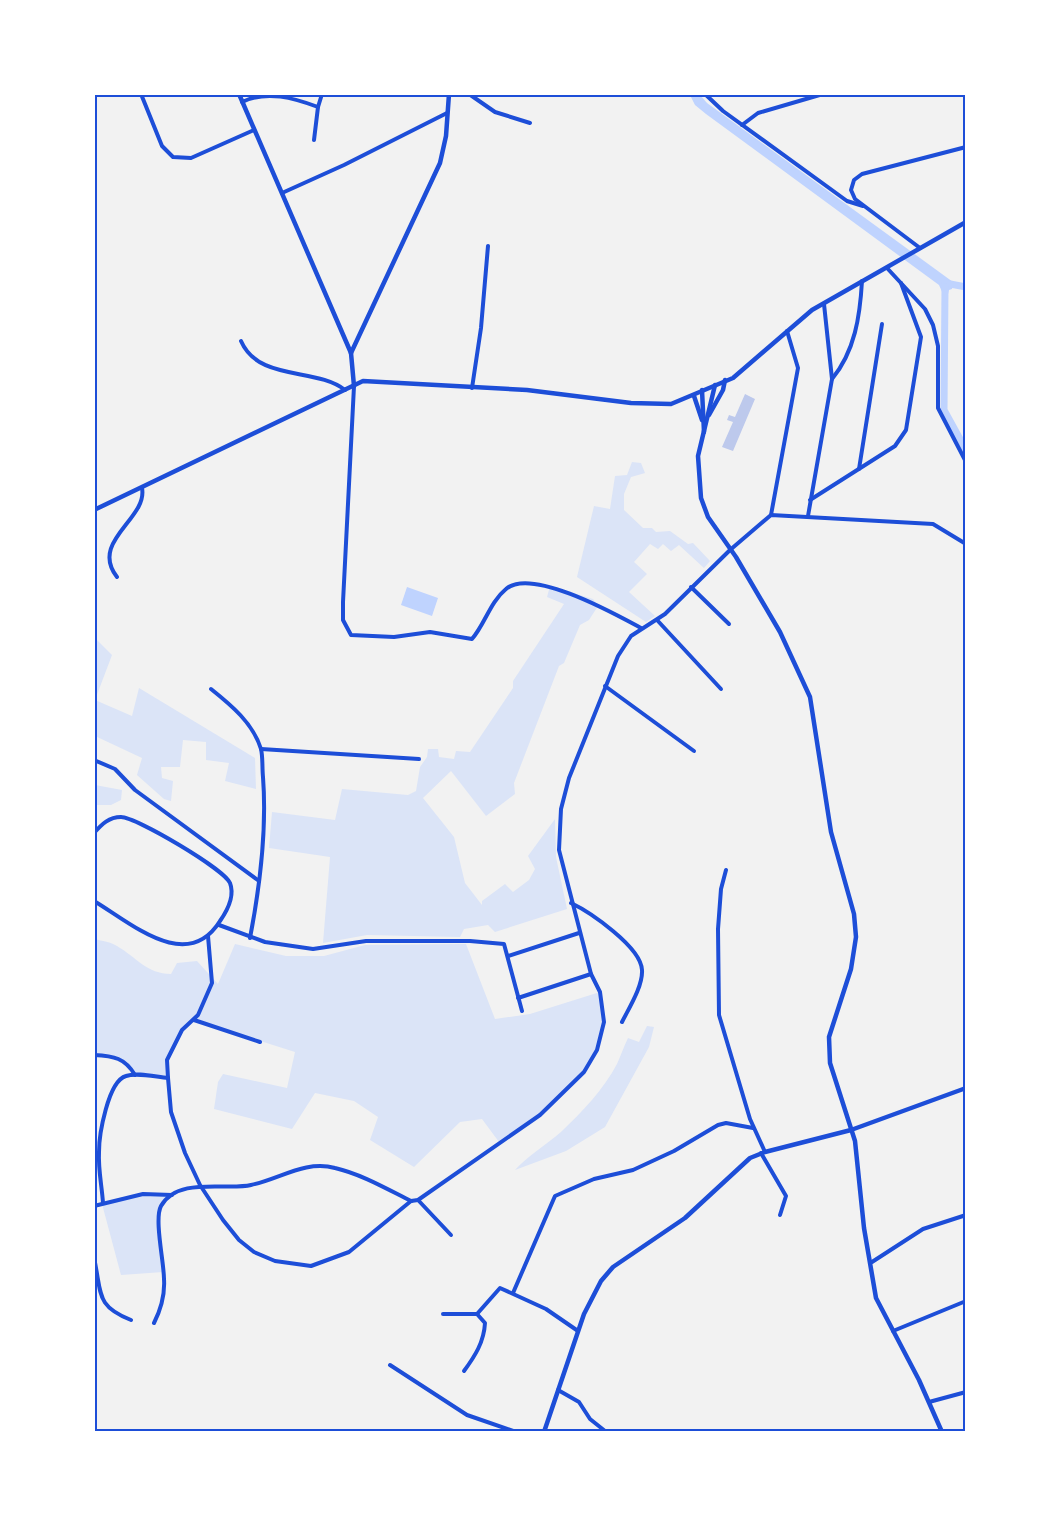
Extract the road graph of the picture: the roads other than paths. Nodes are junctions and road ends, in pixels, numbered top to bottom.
1 (141, 94) edge
2 (239, 94) edge
3 (322, 94) edge
4 (448, 94) edge
5 (469, 94) edge
6 (705, 94) edge
7 (823, 94) edge
8 (242, 102) junction
9 (318, 107) junction
10 (447, 113) junction
11 (530, 123) dead end
12 (742, 125) junction
13 (254, 130) junction
14 (314, 140) dead end
15 (966, 147) edge
16 (282, 193) junction
17 (864, 206) junction
18 (965, 223) edge
19 (488, 246) dead end
20 (920, 248) junction
21 (886, 268) junction
22 (862, 281) junction
23 (901, 283) junction
24 (824, 303) junction
25 (882, 324) dead end
26 (787, 331) junction
27 (241, 341) dead end
28 (351, 353) junction
29 (832, 379) junction
30 (725, 380) junction
31 (715, 385) junction
32 (354, 386) junction
33 (472, 388) junction
34 (346, 390) junction
35 (702, 390) junction
36 (694, 396) junction
37 (709, 415) junction
38 (702, 420) junction
39 (704, 434) junction
40 (966, 462) edge
41 (859, 470) junction
42 (142, 488) junction
43 (810, 500) junction
44 (94, 510) edge
45 (771, 514) junction
46 (808, 516) junction
47 (966, 544) edge
48 (730, 550) junction
49 (117, 577) dead end
50 (691, 587) junction
51 (657, 620) junction
52 (729, 624) dead end
53 (641, 628) junction
54 (605, 686) junction
55 (211, 689) dead end
56 (721, 689) dead end
57 (261, 749) junction
58 (694, 751) dead end
59 (419, 759) dead end
60 (94, 760) edge
61 (94, 832) edge
62 (726, 870) dead end
63 (259, 881) junction
64 (94, 901) edge
65 (571, 903) junction
66 (219, 925) junction
67 (579, 933) junction
68 (208, 936) junction
69 (250, 938) junction
70 (508, 957) junction
71 (591, 974) junction
72 (518, 998) junction
73 (522, 1011) dead end
74 (194, 1020) junction
75 (622, 1022) dead end
76 (260, 1042) dead end
77 (94, 1055) edge
78 (136, 1076) junction
79 (168, 1078) junction
80 (966, 1088) edge
81 (753, 1128) junction
82 (851, 1130) junction
83 (763, 1153) junction
84 (200, 1185) junction
85 (173, 1195) junction
86 (418, 1200) junction
87 (411, 1201) junction
88 (103, 1203) junction
89 (94, 1206) edge
90 (780, 1215) dead end
91 (966, 1215) edge
92 (451, 1235) dead end
93 (94, 1258) edge
94 (872, 1262) junction
95 (513, 1293) junction
96 (966, 1301) edge
97 (443, 1314) dead end
98 (477, 1314) junction
99 (131, 1320) dead end
100 (154, 1323) dead end
101 (578, 1331) junction
102 (892, 1331) junction
103 (390, 1365) dead end
104 (464, 1371) dead end
105 (558, 1390) junction
106 (966, 1392) edge
107 (929, 1402) junction
108 (516, 1431) edge
109 (544, 1431) edge
110 (605, 1431) edge
111 (942, 1431) edge

1 - 13 street
2 - 8 street
3 - 9 street
4 - 10 street
5 - 11 street
6 - 12 street
7 - 12 street
8 - 9 street
8 - 13 street
9 - 14 street
10 - 16 street
10 - 28 street
12 - 17 street
13 - 16 street
15 - 17 street
16 - 28 street
17 - 20 street
18 - 20 street
19 - 33 street
20 - 21 street
21 - 22 street
21 - 23 street
22 - 24 street
22 - 29 street
23 - 40 street
23 - 41 street
24 - 26 street
24 - 29 street
25 - 41 street
26 - 30 street
26 - 45 street
27 - 34 street
28 - 32 street
29 - 43 street
30 - 31 street
30 - 37 street
31 - 35 street
31 - 37 street
32 - 33 street
32 - 34 street
32 - 53 street
33 - 36 street
34 - 42 street
35 - 36 street
35 - 38 street
36 - 38 street
37 - 39 street
38 - 39 street
39 - 48 street
41 - 43 street
42 - 44 street
42 - 49 street
43 - 46 street
45 - 46 street
45 - 48 street
46 - 47 street
48 - 50 street
48 - 82 street
50 - 51 street
50 - 52 street
51 - 53 street
51 - 56 street
53 - 54 street
54 - 58 street
54 - 65 street
55 - 57 street
57 - 59 street
57 - 63 street
60 - 63 street
61 - 66 street
62 - 81 street
63 - 69 street
64 - 68 street
65 - 67 street
65 - 75 street
66 - 68 street
66 - 69 street
67 - 70 street
67 - 71 street
68 - 74 street
69 - 70 street
70 - 72 street
71 - 72 street
71 - 86 street
72 - 73 street
74 - 76 street
74 - 79 street
77 - 78 street
78 - 79 street
78 - 88 street
79 - 84 street
80 - 82 street
81 - 83 street
81 - 95 street
82 - 83 street
82 - 94 street
83 - 90 street
83 - 101 street
84 - 85 street
84 - 87 street
84 - 87 street
85 - 88 street
85 - 100 street
86 - 87 street
86 - 92 street
88 - 89 street
91 - 94 street
93 - 99 street
94 - 102 street
95 - 98 street
95 - 101 street
96 - 102 street
97 - 98 street
98 - 104 street
101 - 105 street
102 - 107 street
103 - 108 street
105 - 109 street
105 - 110 street
106 - 107 street
107 - 111 street

